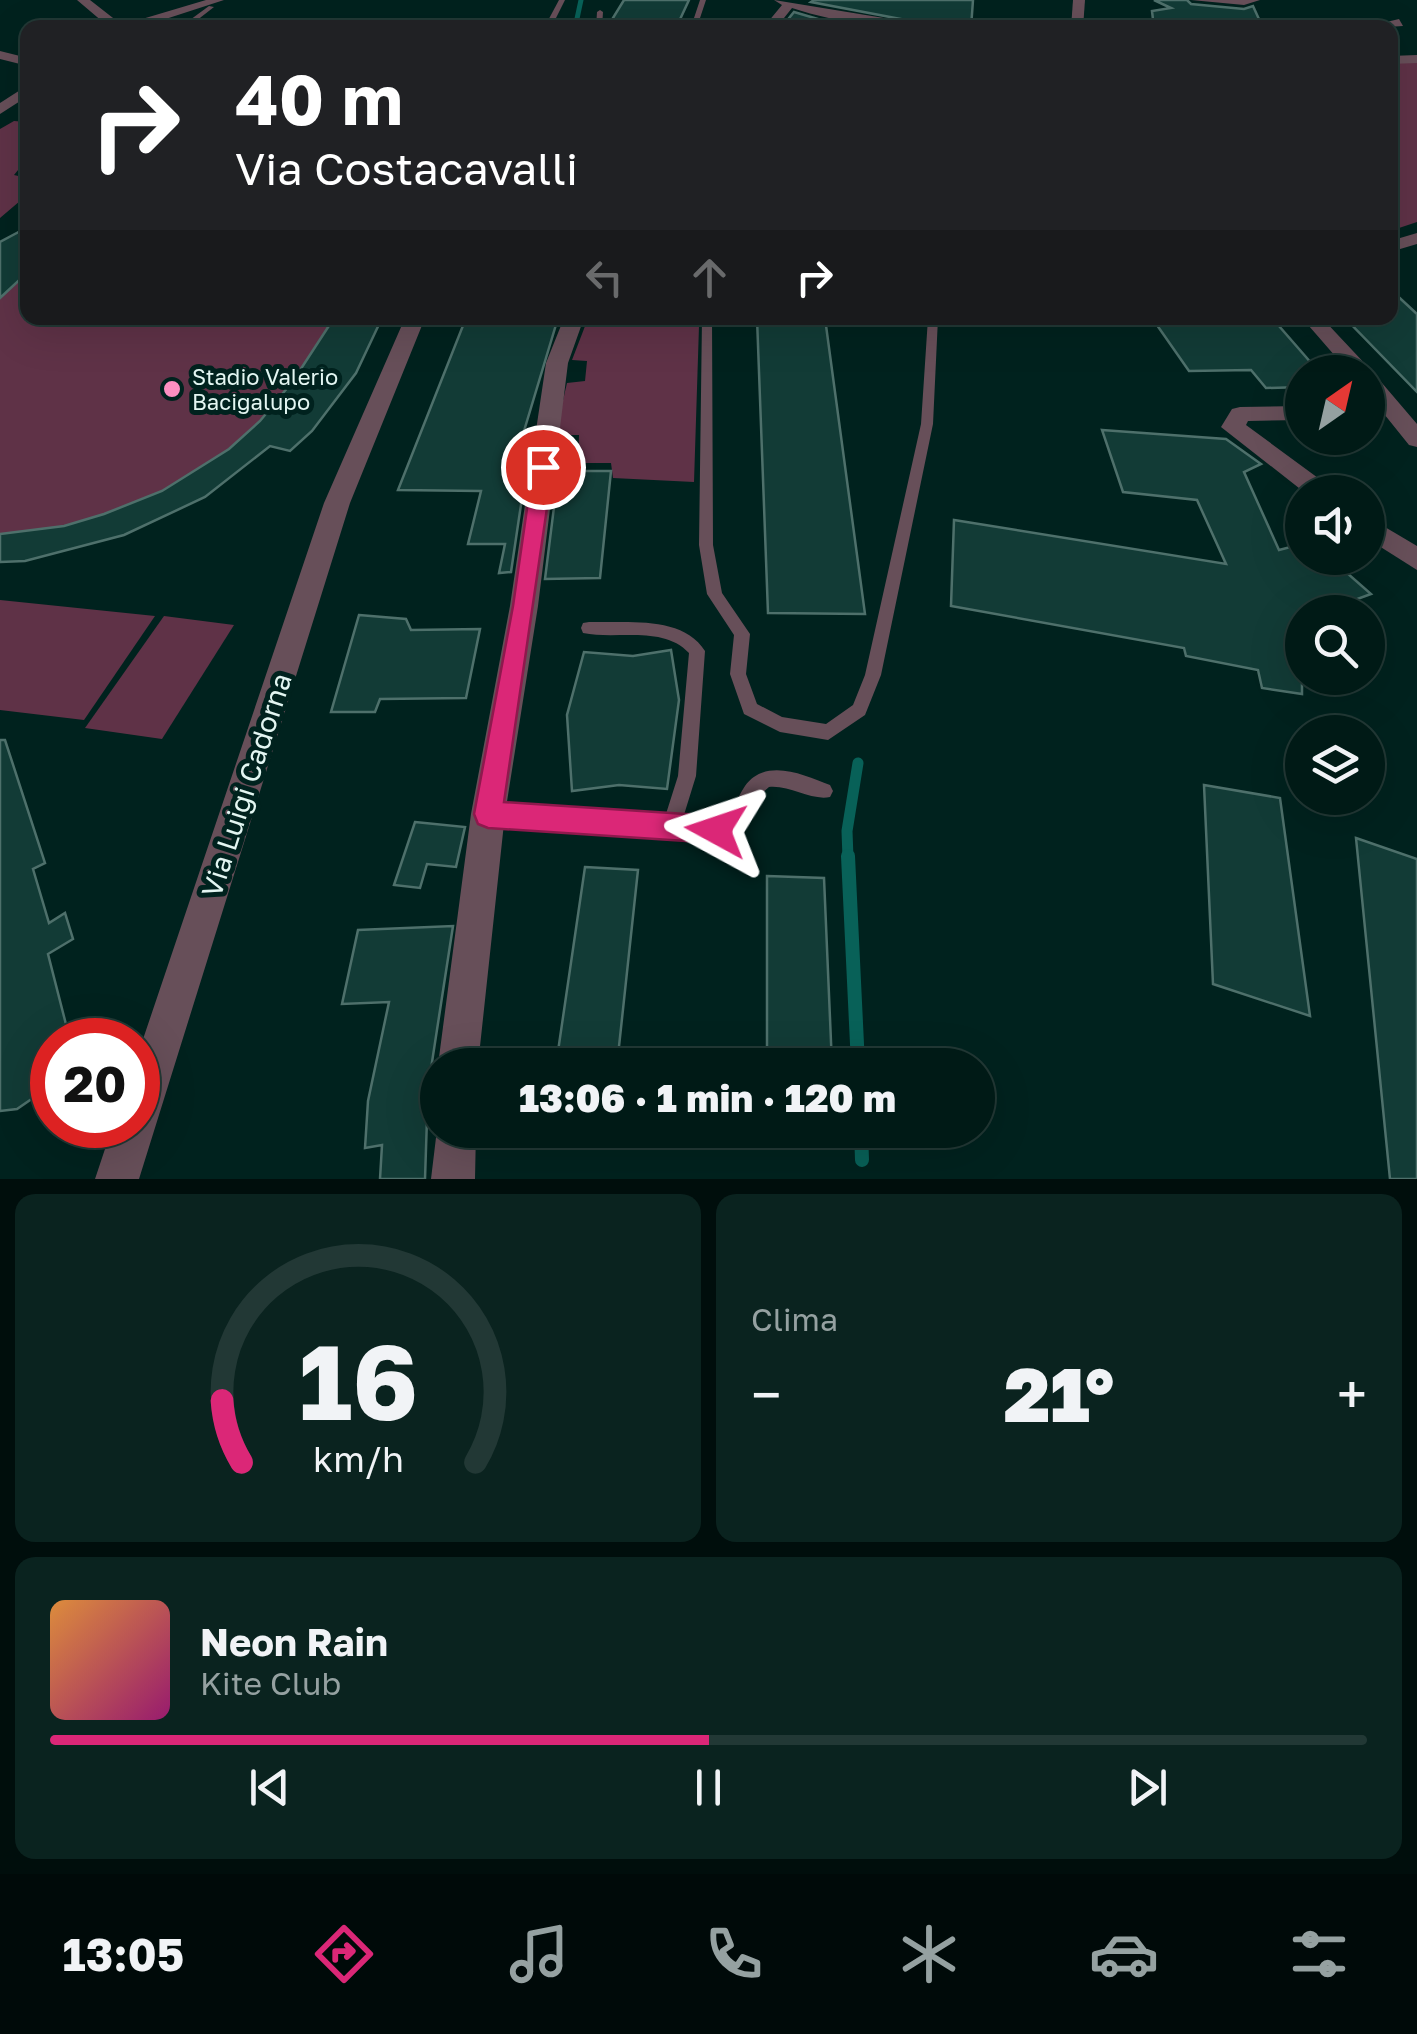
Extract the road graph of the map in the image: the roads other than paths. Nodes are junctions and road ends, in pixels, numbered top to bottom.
1 (83, 0) edge
2 (806, 0) edge
3 (1194, 0) edge
4 (1257, 0) edge
5 (215, 4) edge
6 (783, 8) edge
7 (600, 12) dead end
8 (110, 20) edge
9 (152, 20) edge
10 (193, 20) edge
11 (600, 20) edge
12 (868, 20) edge
13 (413, 325) edge
14 (432, 325) edge
15 (571, 325) edge
16 (707, 325) edge
17 (933, 325) edge
18 (1318, 325) edge
19 (1345, 355) edge
20 (1385, 400) edge
21 (1285, 413) edge
22 (1385, 414) edge
23 (1397, 414) junction
24 (1417, 440) edge
25 (356, 457) junction
26 (1297, 475) edge
27 (1385, 538) edge
28 (1417, 560) edge
29 (590, 628) dead end
30 (824, 790) dead end
31 (488, 814) junction
32 (671, 826) junction
33 (160, 1047) edge
34 (460, 1048) edge
35 (127, 1148) edge
36 (454, 1148) edge
37 (117, 1179) edge
38 (452, 1179) edge

1 - 8 street
2 - 6 street
3 - 4 lane
5 - 9 street
5 - 10 lane
6 - 12 street
7 - 11 lane
13 - 25 street, Via Luigi Cadorna
14 - 25 street, Via Luigi Cadorna
15 - 31 street
16 - 17 lane
18 - 19 street
20 - 23 street
21 - 26 street
22 - 23 street
23 - 24 street
25 - 33 street, Via Luigi Cadorna
27 - 28 street
29 - 32 lane
30 - 32 lane
31 - 32 lane
31 - 34 street
35 - 37 street
36 - 38 street

